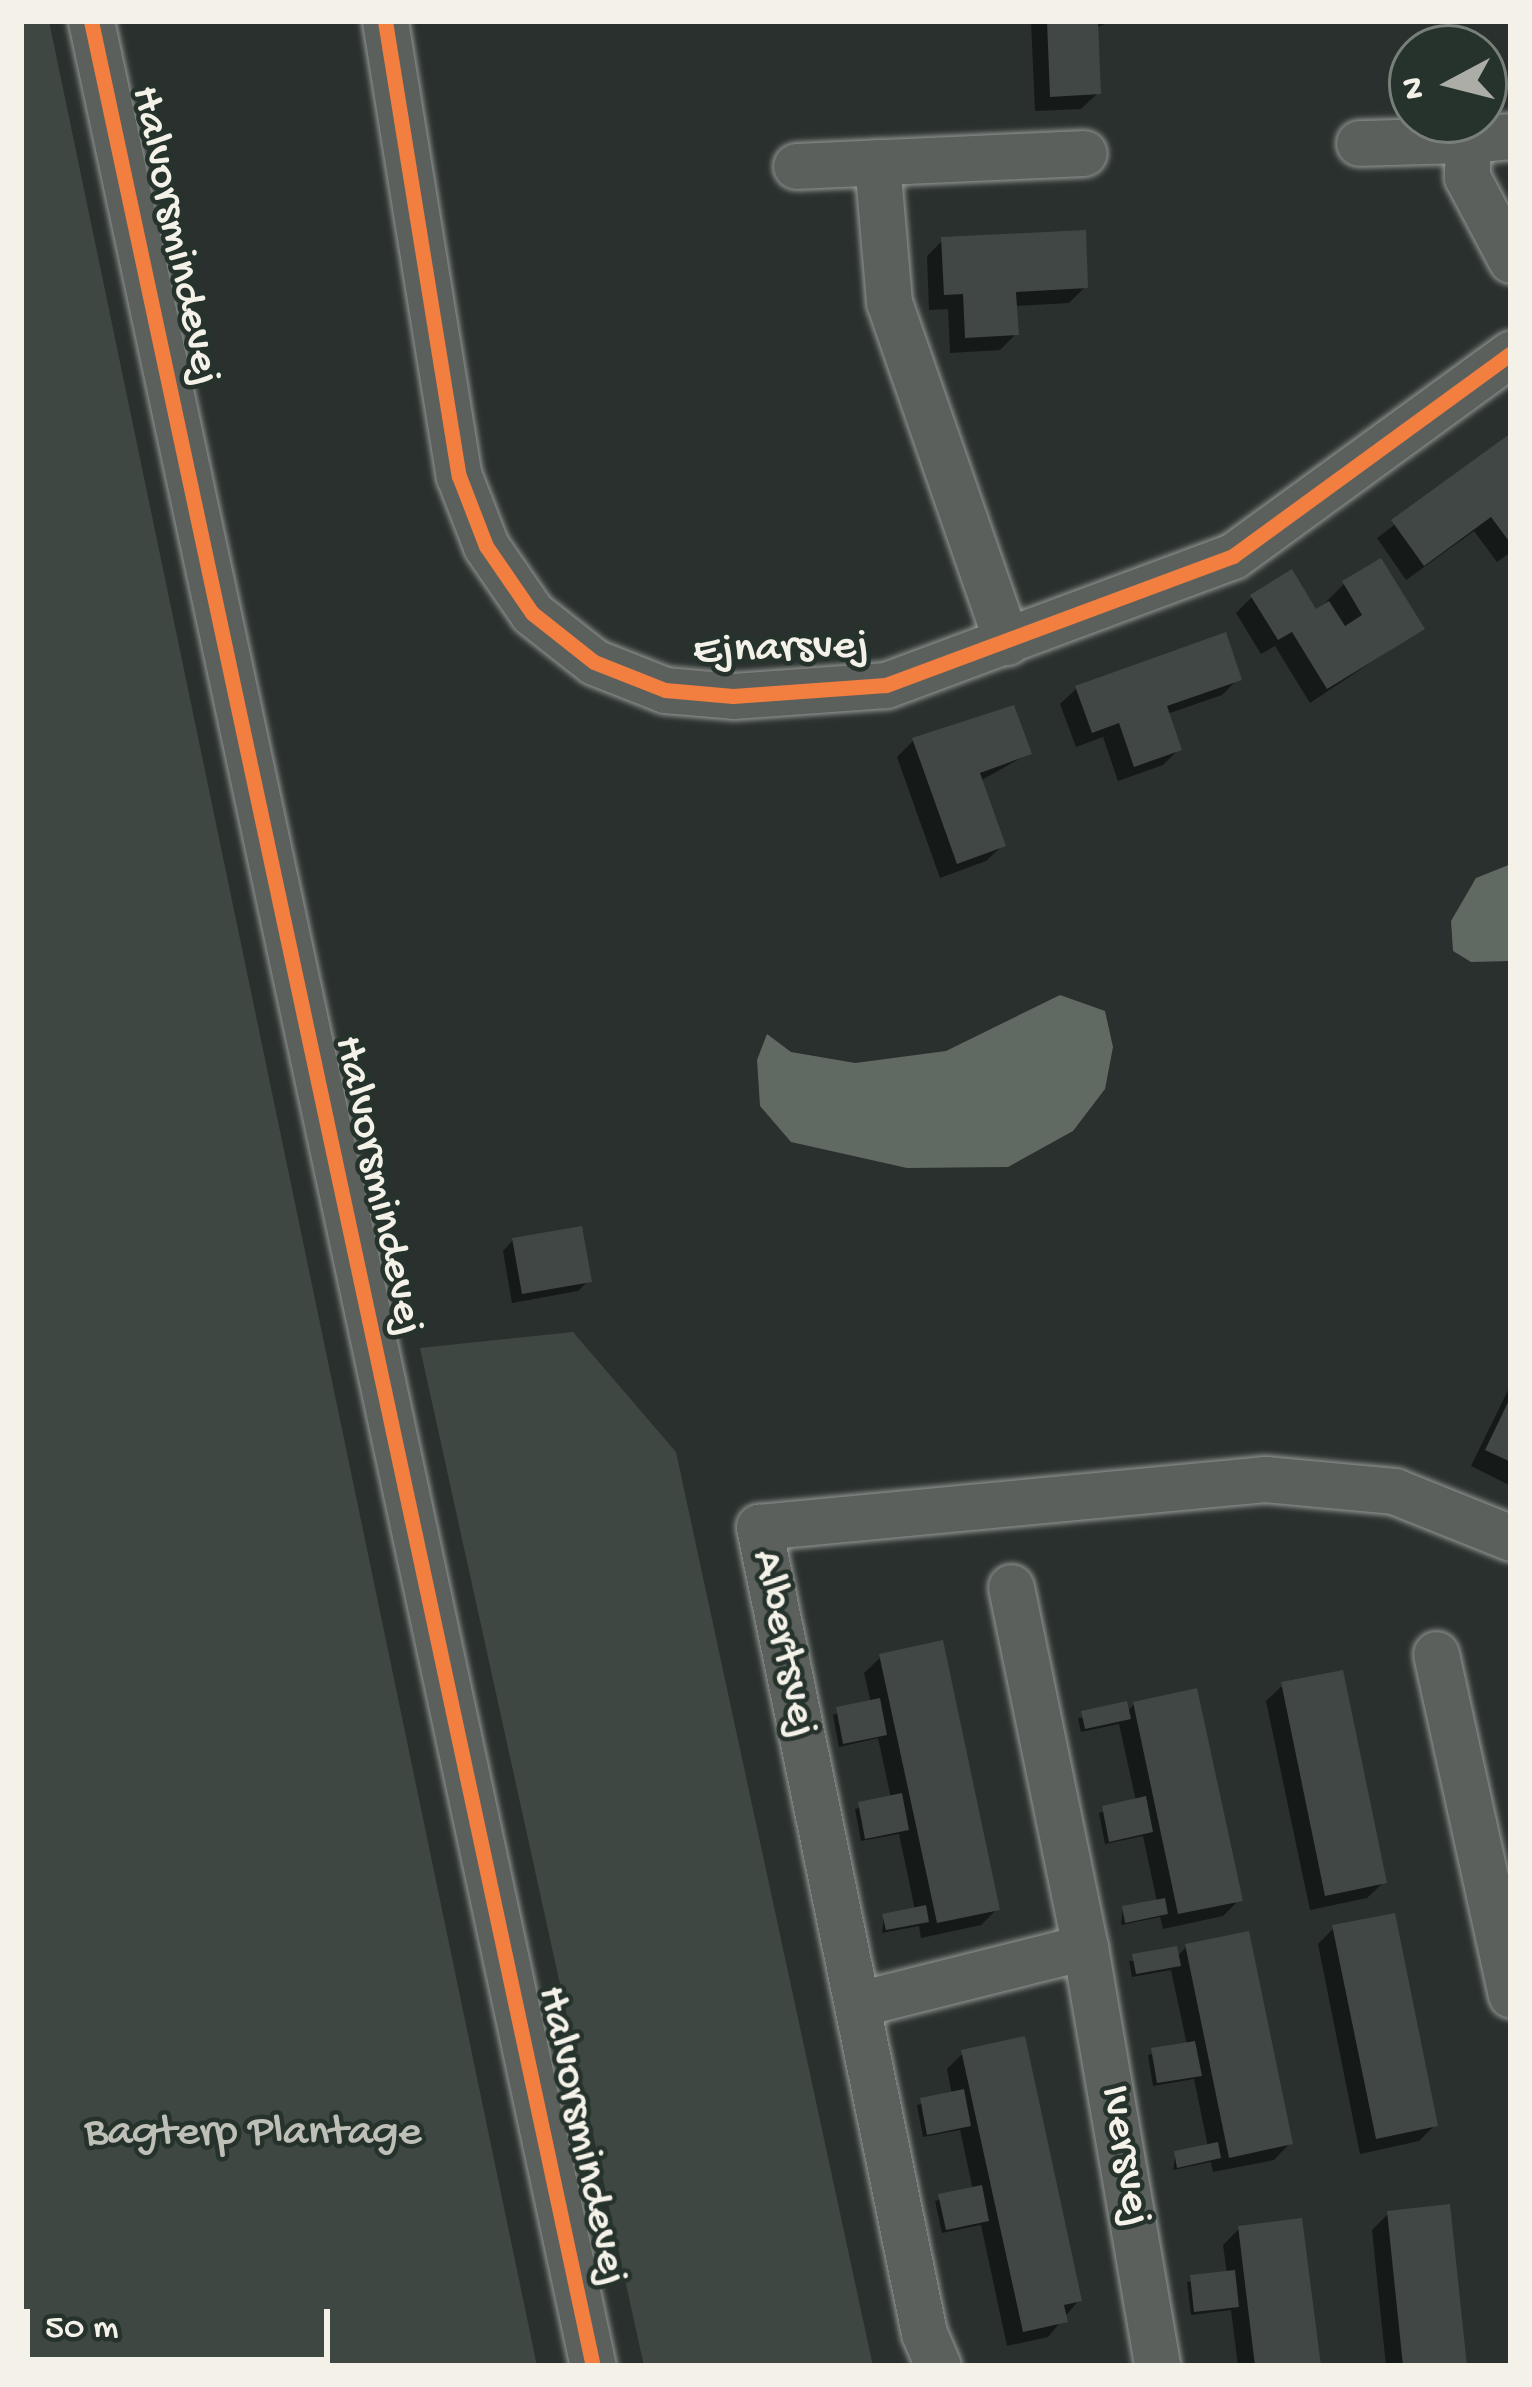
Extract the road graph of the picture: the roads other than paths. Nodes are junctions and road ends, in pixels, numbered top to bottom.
1 (91, 21) edge
2 (385, 21) edge
3 (1388, 142) edge
4 (1359, 143) dead end
5 (1486, 144) edge
6 (1084, 154) dead end
7 (877, 162) junction
8 (796, 166) dead end
9 (1511, 260) edge
10 (1511, 353) edge
11 (1007, 642) junction
12 (1511, 1538) edge
13 (1011, 1587) dead end
14 (1436, 1654) dead end
15 (1085, 1947) junction
16 (1511, 1995) edge
17 (858, 2004) junction
18 (593, 2366) edge
19 (938, 2366) edge
20 (1157, 2366) edge

1 - 18 street, Halvorsmindevej
2 - 11 street, Ejnarsvej
3 - 4 street
5 - 9 street
6 - 7 street
7 - 8 street
7 - 11 street
10 - 11 street, Ejnarsvej
12 - 17 street, Albertsvej
13 - 15 street, Iversvej
14 - 16 street
15 - 17 street
15 - 20 street, Iversvej
17 - 19 street, Albertsvej

